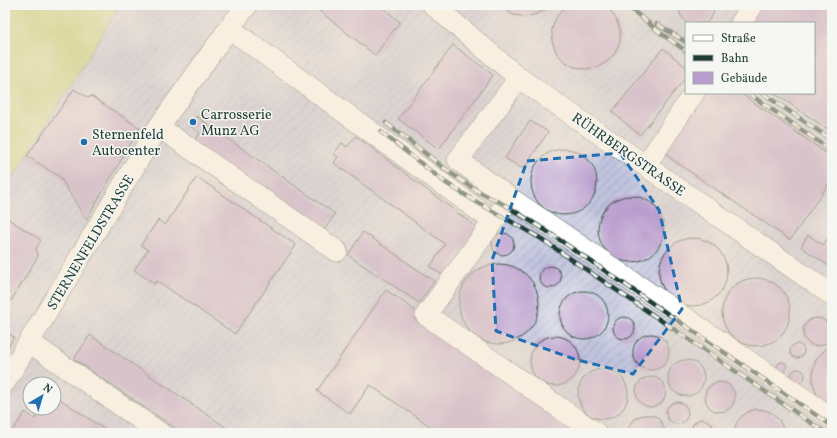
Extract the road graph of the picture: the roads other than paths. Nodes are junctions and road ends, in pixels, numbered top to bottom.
1 (247, 5) edge
2 (433, 5) edge
3 (752, 5) edge
4 (741, 22) edge
5 (229, 28) junction
6 (518, 78) junction
7 (693, 94) edge
8 (159, 127) junction
9 (646, 165) junction
10 (510, 198) junction
11 (493, 221) junction
12 (337, 251) dead end
13 (832, 295) edge
14 (29, 342) junction
15 (5, 382) edge
16 (832, 418) edge
17 (160, 433) edge
18 (596, 433) edge

1 - 5 street, STERNENFELDSTRASSE
2 - 6 street, RÜHRBERGSTRASSE
3 - 4 street
5 - 8 street, STERNENFELDSTRASSE
5 - 11 street
6 - 9 street, RÜHRBERGSTRASSE
6 - 10 street
7 - 9 street
8 - 12 street
8 - 14 street, STERNENFELDSTRASSE
9 - 13 street, RÜHRBERGSTRASSE
10 - 11 street
10 - 16 street
11 - 18 street
14 - 15 street, STERNENFELDSTRASSE
14 - 17 street

